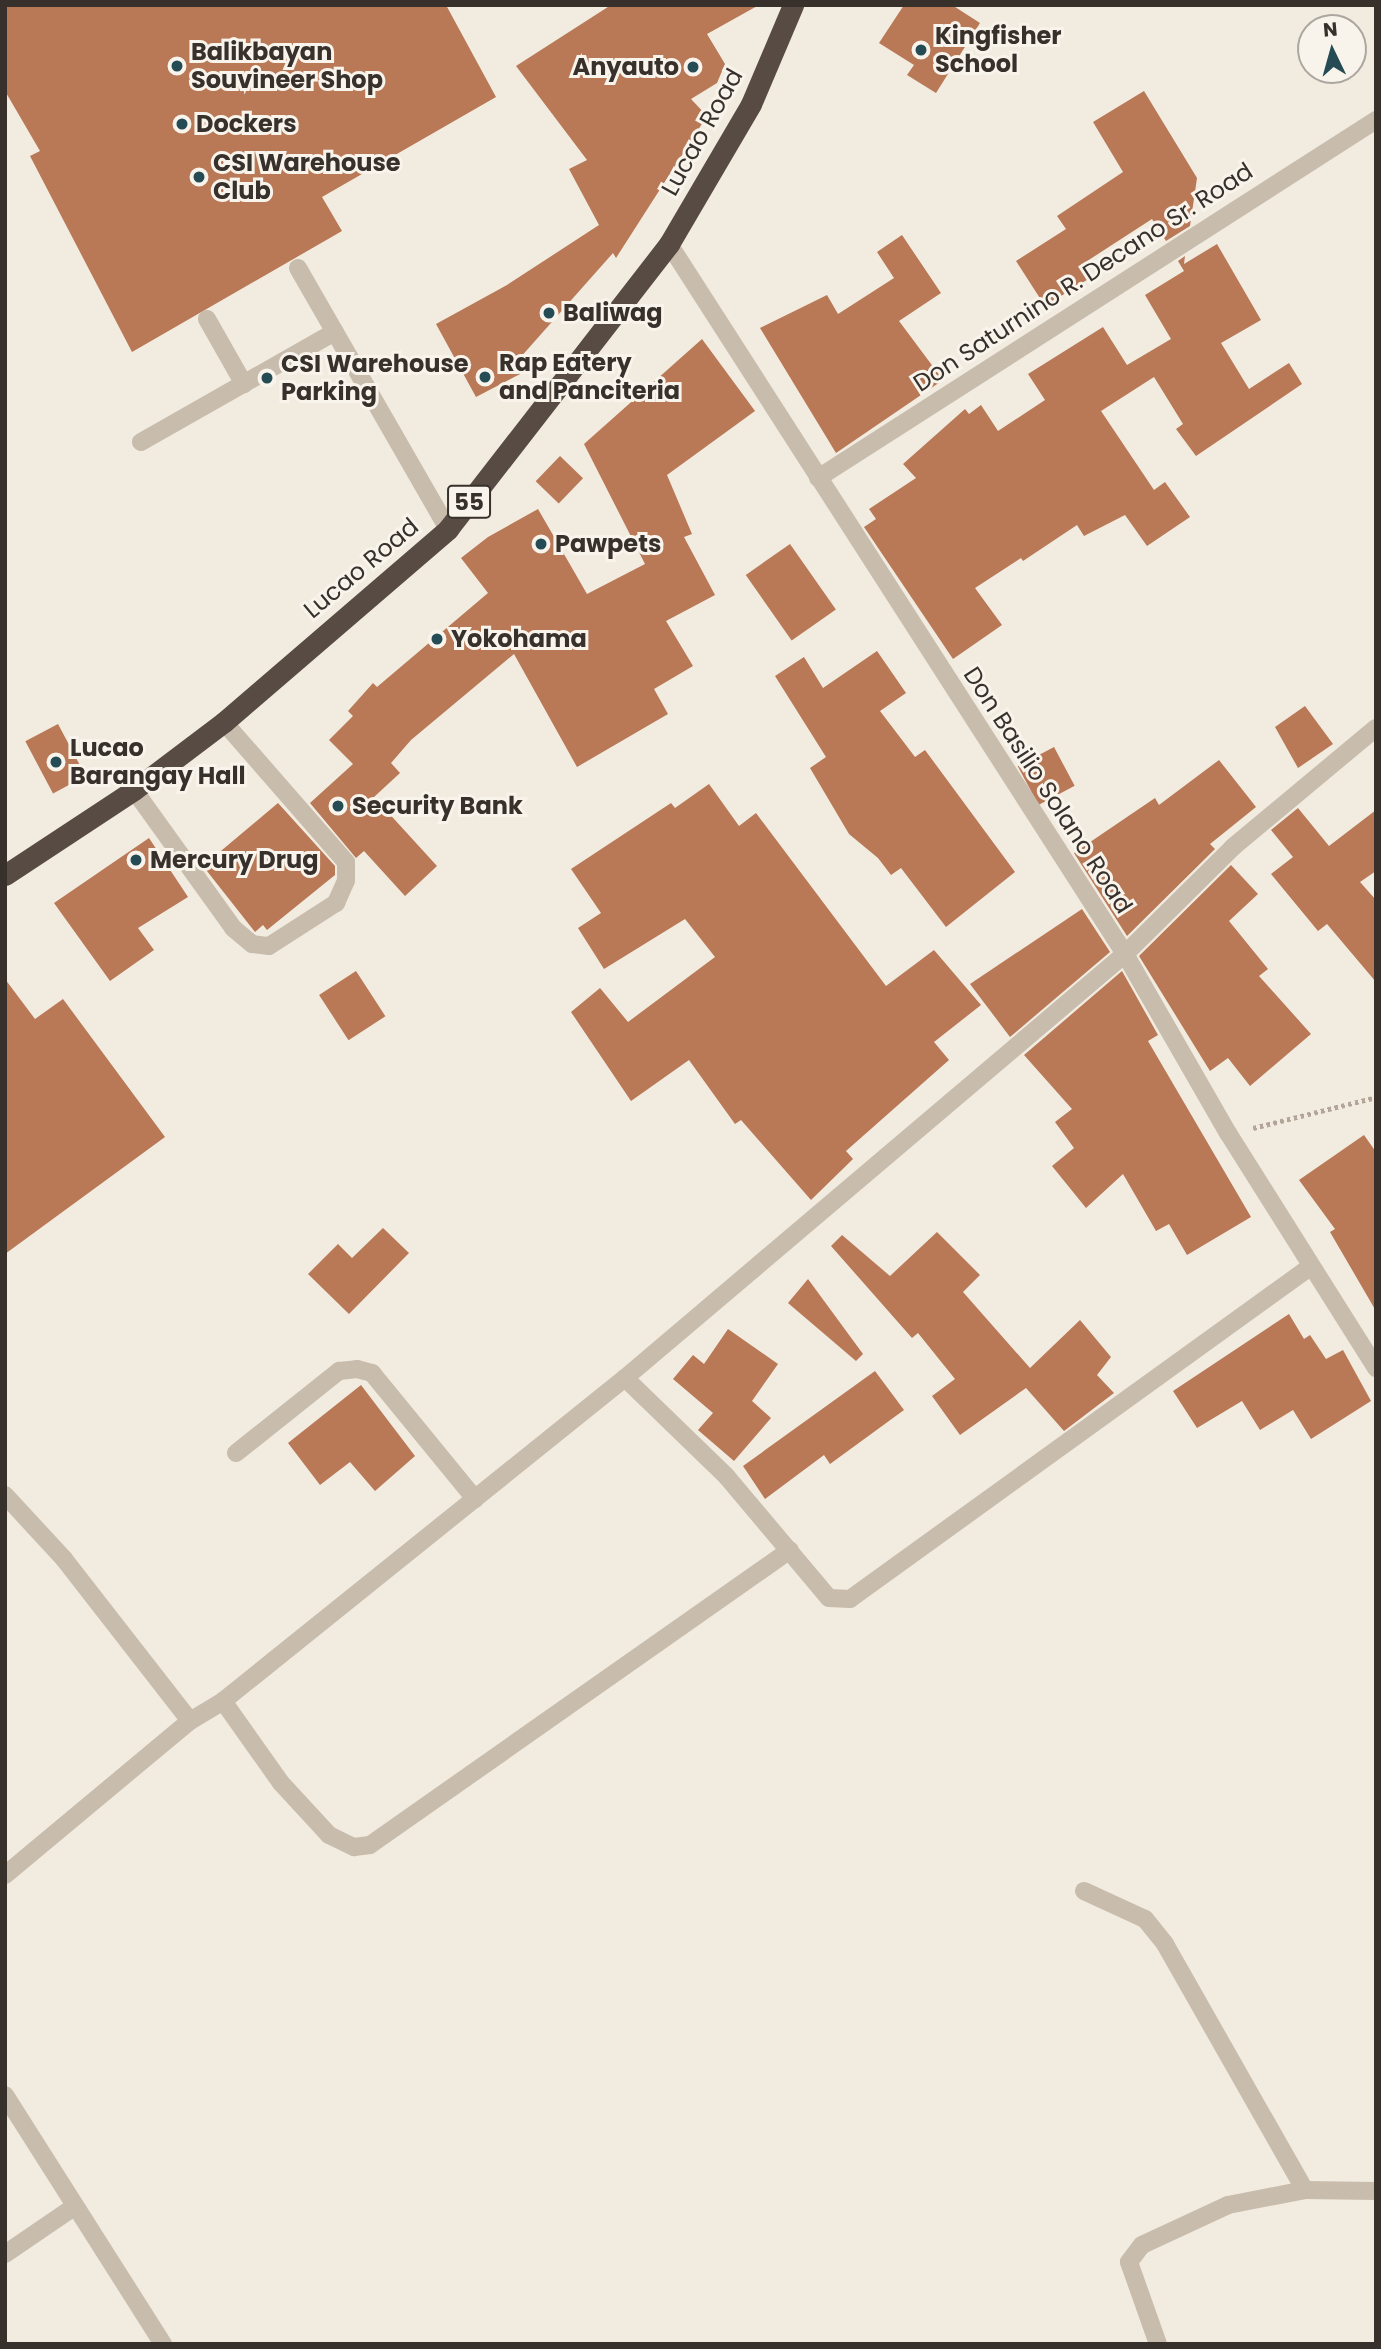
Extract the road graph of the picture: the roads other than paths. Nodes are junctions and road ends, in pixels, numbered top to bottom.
1 (793, 5) edge
2 (1376, 120) edge
3 (670, 244) junction
4 (298, 268) dead end
5 (207, 319) dead end
6 (335, 332) junction
7 (244, 384) junction
8 (141, 442) dead end
9 (818, 478) junction
10 (448, 529) junction
11 (224, 722) junction
12 (1376, 728) edge
13 (134, 790) junction
14 (5, 874) edge
15 (1125, 954) junction
16 (1310, 1267) junction
17 (1376, 1368) edge
18 (625, 1378) junction
19 (236, 1453) dead end
20 (5, 1495) edge
21 (475, 1499) junction
22 (790, 1550) junction
23 (223, 1701) junction
24 (190, 1721) junction
25 (5, 1875) edge
26 (1084, 1891) dead end
27 (5, 2095) edge
28 (1305, 2190) junction
29 (1376, 2191) edge
30 (74, 2207) junction
31 (5, 2254) edge
32 (163, 2344) edge
33 (1158, 2344) edge

1 - 3 highway, Lucao Road / 55
2 - 9 street, Don Saturnino R. Decano Sr. Road
3 - 9 street, Don Basilio Solano Road
3 - 10 highway, Lucao Road / 55
4 - 6 street
5 - 7 street
6 - 7 street
6 - 10 street
7 - 8 street
9 - 15 street, Don Basilio Solano Road
10 - 11 highway, Lucao Road / 55
11 - 13 highway, Lucao Road / 55
11 - 13 street
12 - 15 street
13 - 14 highway, Lucao Road / 55
15 - 16 street, Don Basilio Solano Road
15 - 18 street
16 - 17 street, Don Basilio Solano Road
16 - 22 street
18 - 21 street
18 - 22 street
19 - 21 street
20 - 24 street
21 - 23 street
22 - 23 street
23 - 24 street
24 - 25 street
26 - 28 street
27 - 30 street
28 - 29 street
28 - 33 street
30 - 31 street
30 - 32 street

